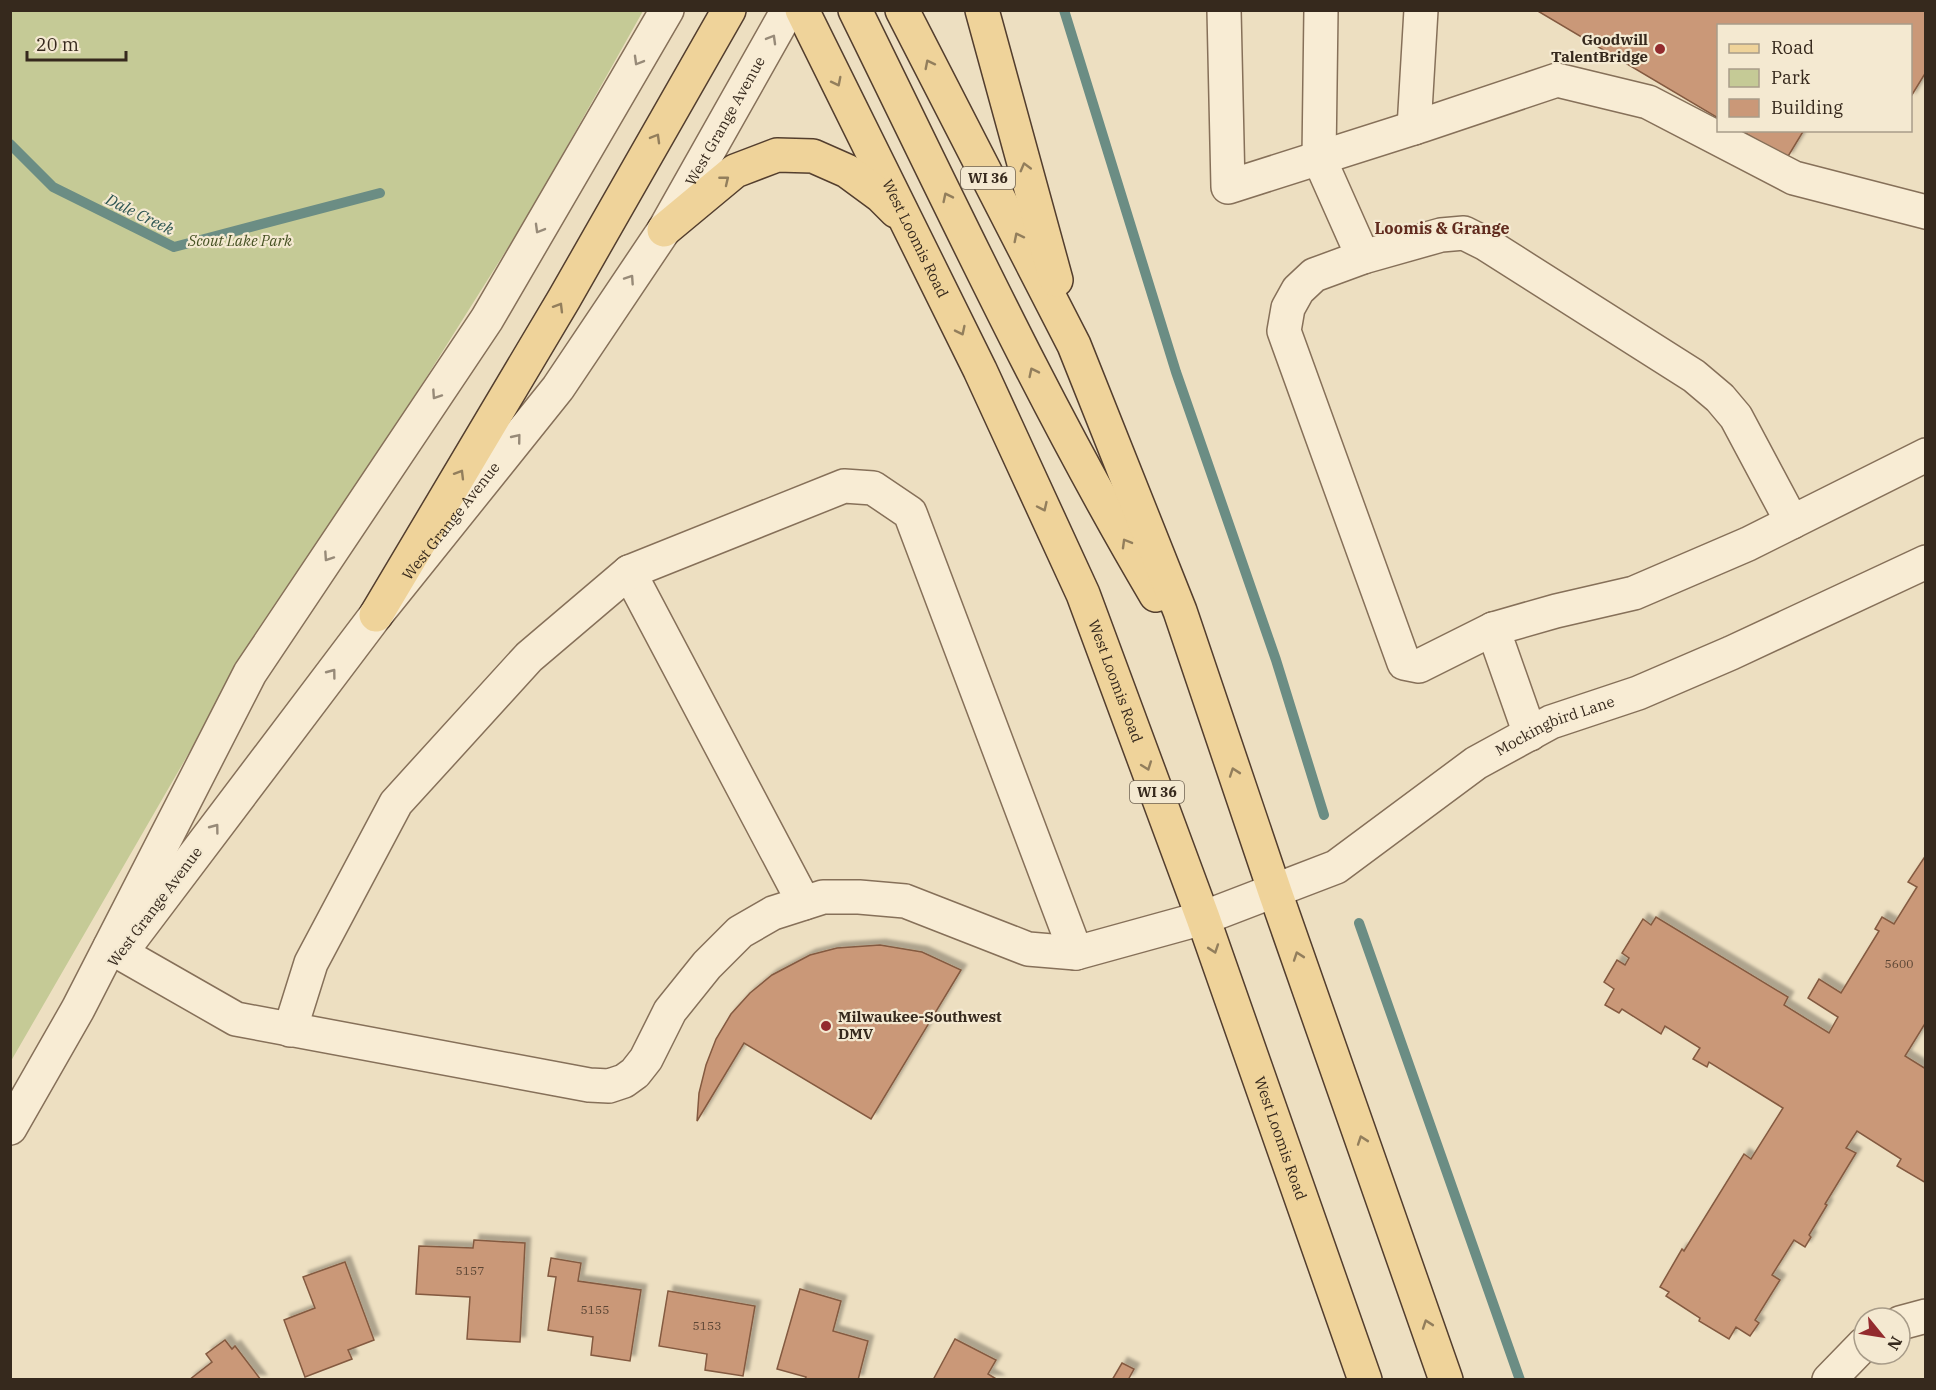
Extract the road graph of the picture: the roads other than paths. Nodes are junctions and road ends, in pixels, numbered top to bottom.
1 (667, 10) edge
2 (729, 10) edge
3 (788, 10) edge
4 (802, 10) edge
5 (855, 10) edge
6 (902, 10) edge
7 (982, 10) edge
8 (1224, 10) edge
9 (1321, 10) edge
10 (1420, 10) edge
11 (1414, 128) junction
12 (1319, 158) junction
13 (1926, 212) edge
14 (907, 222) junction
15 (663, 230) junction
16 (1363, 257) junction
17 (1074, 345) junction
18 (1926, 455) edge
19 (1792, 522) junction
20 (1926, 562) edge
21 (629, 572) junction
22 (376, 615) junction
23 (1493, 629) junction
24 (1198, 666) junction
25 (1530, 734) junction
26 (1275, 892) junction
27 (804, 903) junction
28 (1203, 918) junction
29 (115, 949) junction
30 (1076, 953) junction
31 (290, 1030) junction
32 (10, 1128) edge
33 (1852, 1356) edge
34 (1365, 1380) edge
35 (1446, 1380) edge
36 (1829, 1380) edge

1 -> 29 street, West Grange Avenue
22 -> 2 main road
15 -> 3 street, West Grange Avenue
4 -> 14 main road, West Loomis Road / WI 36
24 -> 5 main road
17 -> 6 main road, WI 36
17 -> 7 main road
8 - 12 street
9 - 12 street
10 - 11 street
11 - 12 street
11 - 13 street
12 - 16 street
15 -> 14 main road
14 -> 28 main road, West Loomis Road / WI 36
22 -> 15 street, West Grange Avenue
16 - 19 street
16 - 23 street
17 - 24 main road, WI 36
18 - 19 street
19 - 23 street
20 - 25 street, Mockingbird Lane
21 - 27 street
21 - 30 street
21 - 31 street
29 -> 22 street, West Grange Avenue
23 - 25 street
26 -> 24 main road, WI 36
25 - 26 street, Mockingbird Lane
26 - 28 street, Mockingbird Lane
35 -> 26 main road, WI 36
27 - 30 street
27 - 31 street
28 - 30 street, Mockingbird Lane
28 -> 34 main road, West Loomis Road / WI 36
29 - 31 street
29 - 32 street, West Grange Avenue
33 - 36 street

